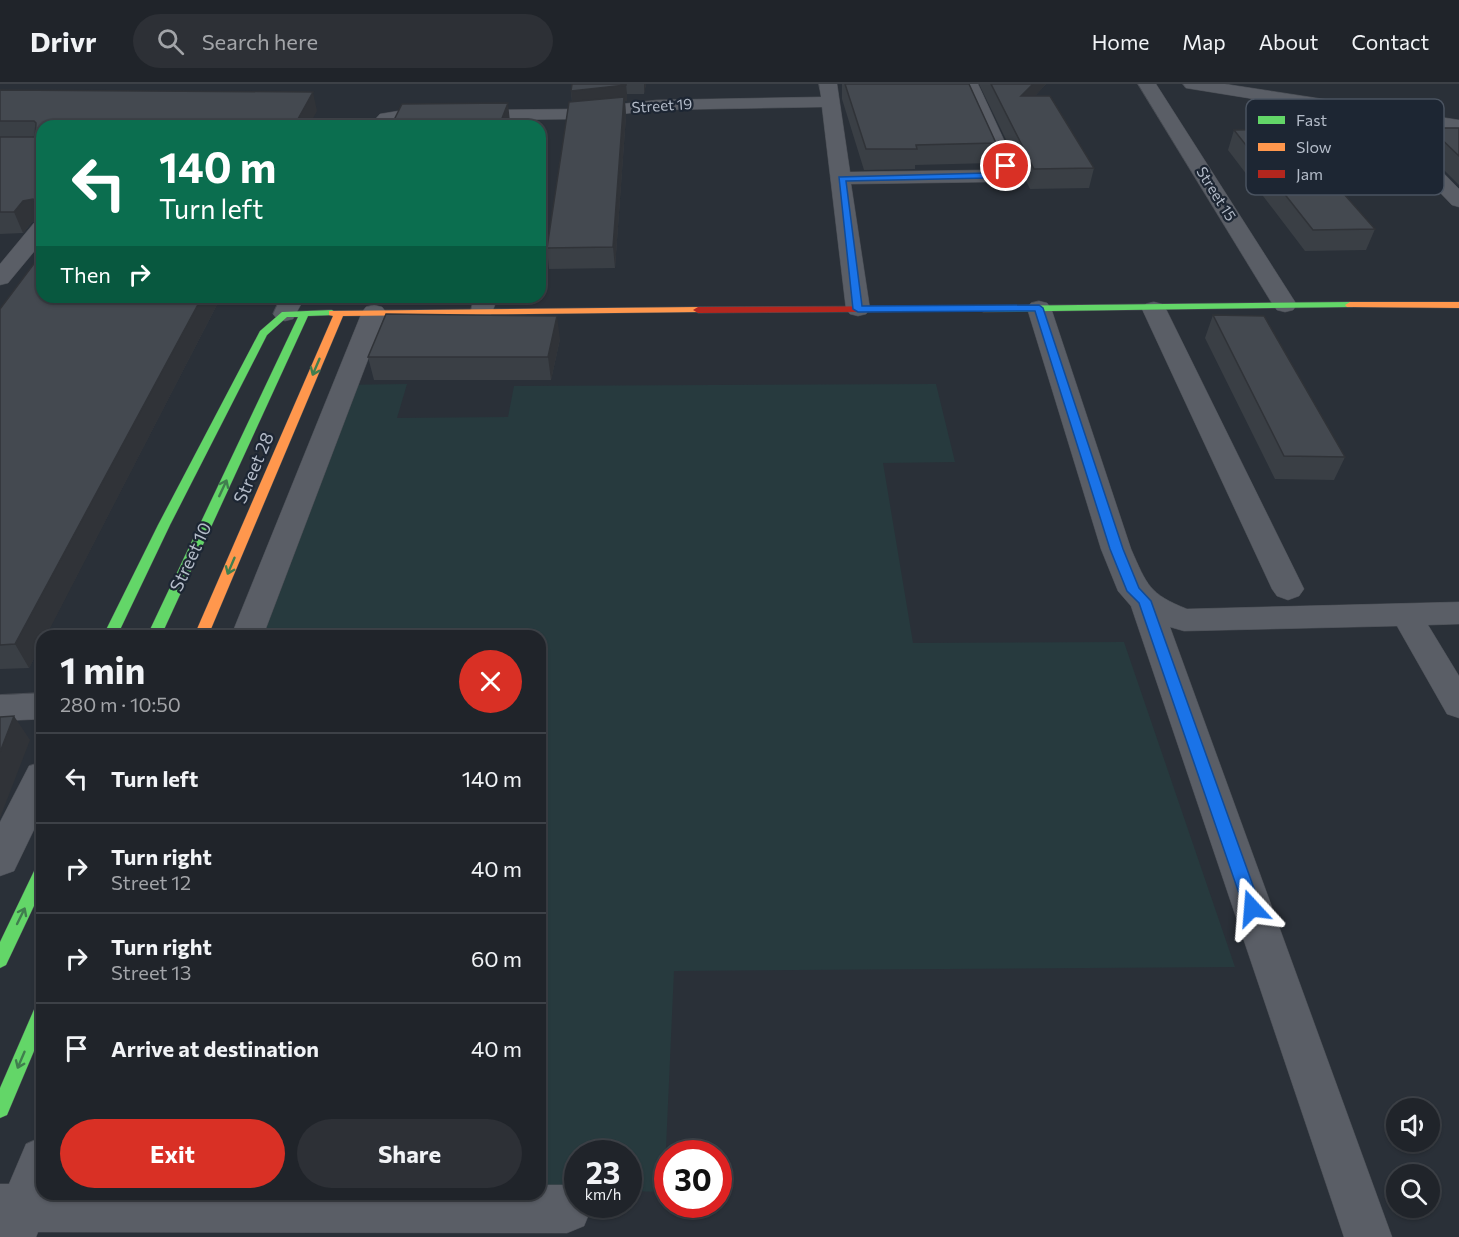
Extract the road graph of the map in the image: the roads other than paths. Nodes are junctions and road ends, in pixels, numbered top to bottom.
1 (969, 84) edge
2 (1147, 84) edge
3 (1192, 84) edge
4 (829, 93) edge
5 (1290, 99) edge
6 (387, 120) edge
7 (535, 120) edge
8 (1444, 123) edge
9 (1459, 126) edge
10 (842, 178) junction
11 (1444, 186) edge
12 (1459, 201) edge
13 (36, 233) edge
14 (11, 253) edge
15 (0, 278) edge
16 (484, 304) edge
17 (1285, 305) junction
18 (1459, 305) edge
19 (294, 308) edge
20 (1039, 308) junction
21 (858, 309) junction
22 (1155, 309) junction
23 (374, 312) junction
24 (339, 313) junction
25 (1288, 589) dead end
26 (1145, 601) junction
27 (1459, 613) edge
28 (1406, 614) junction
29 (113, 630) edge
30 (157, 630) edge
31 (204, 630) edge
32 (249, 630) edge
33 (1459, 705) edge
34 (36, 706) edge
35 (0, 708) edge
36 (36, 788) edge
37 (0, 860) edge
38 (36, 885) edge
39 (0, 960) edge
40 (36, 1025) edge
41 (0, 1109) edge
42 (36, 1172) edge
43 (564, 1209) edge
44 (12, 1218) edge
45 (1368, 1237) edge

1 - 10 street
2 - 17 street, Street 15
3 - 5 street
4 - 7 street, Street 19
4 - 10 street
6 - 7 street, Street 19
8 - 9 street
10 - 21 street
11 - 12 street
13 - 14 street
14 - 15 street
16 - 21 street
16 - 23 street
17 - 18 street
17 - 22 street
19 - 24 street
19 - 29 street
30 -> 19 street, Street 10
20 - 21 street
20 - 22 street
20 - 26 street
22 - 25 street
23 - 24 street
23 - 32 street
24 -> 31 street, Street 28
26 - 28 street
26 - 45 street
27 - 28 street
28 - 33 street
34 - 35 street
36 - 37 street
39 -> 38 street
40 -> 41 street
42 - 44 street
43 - 44 street

